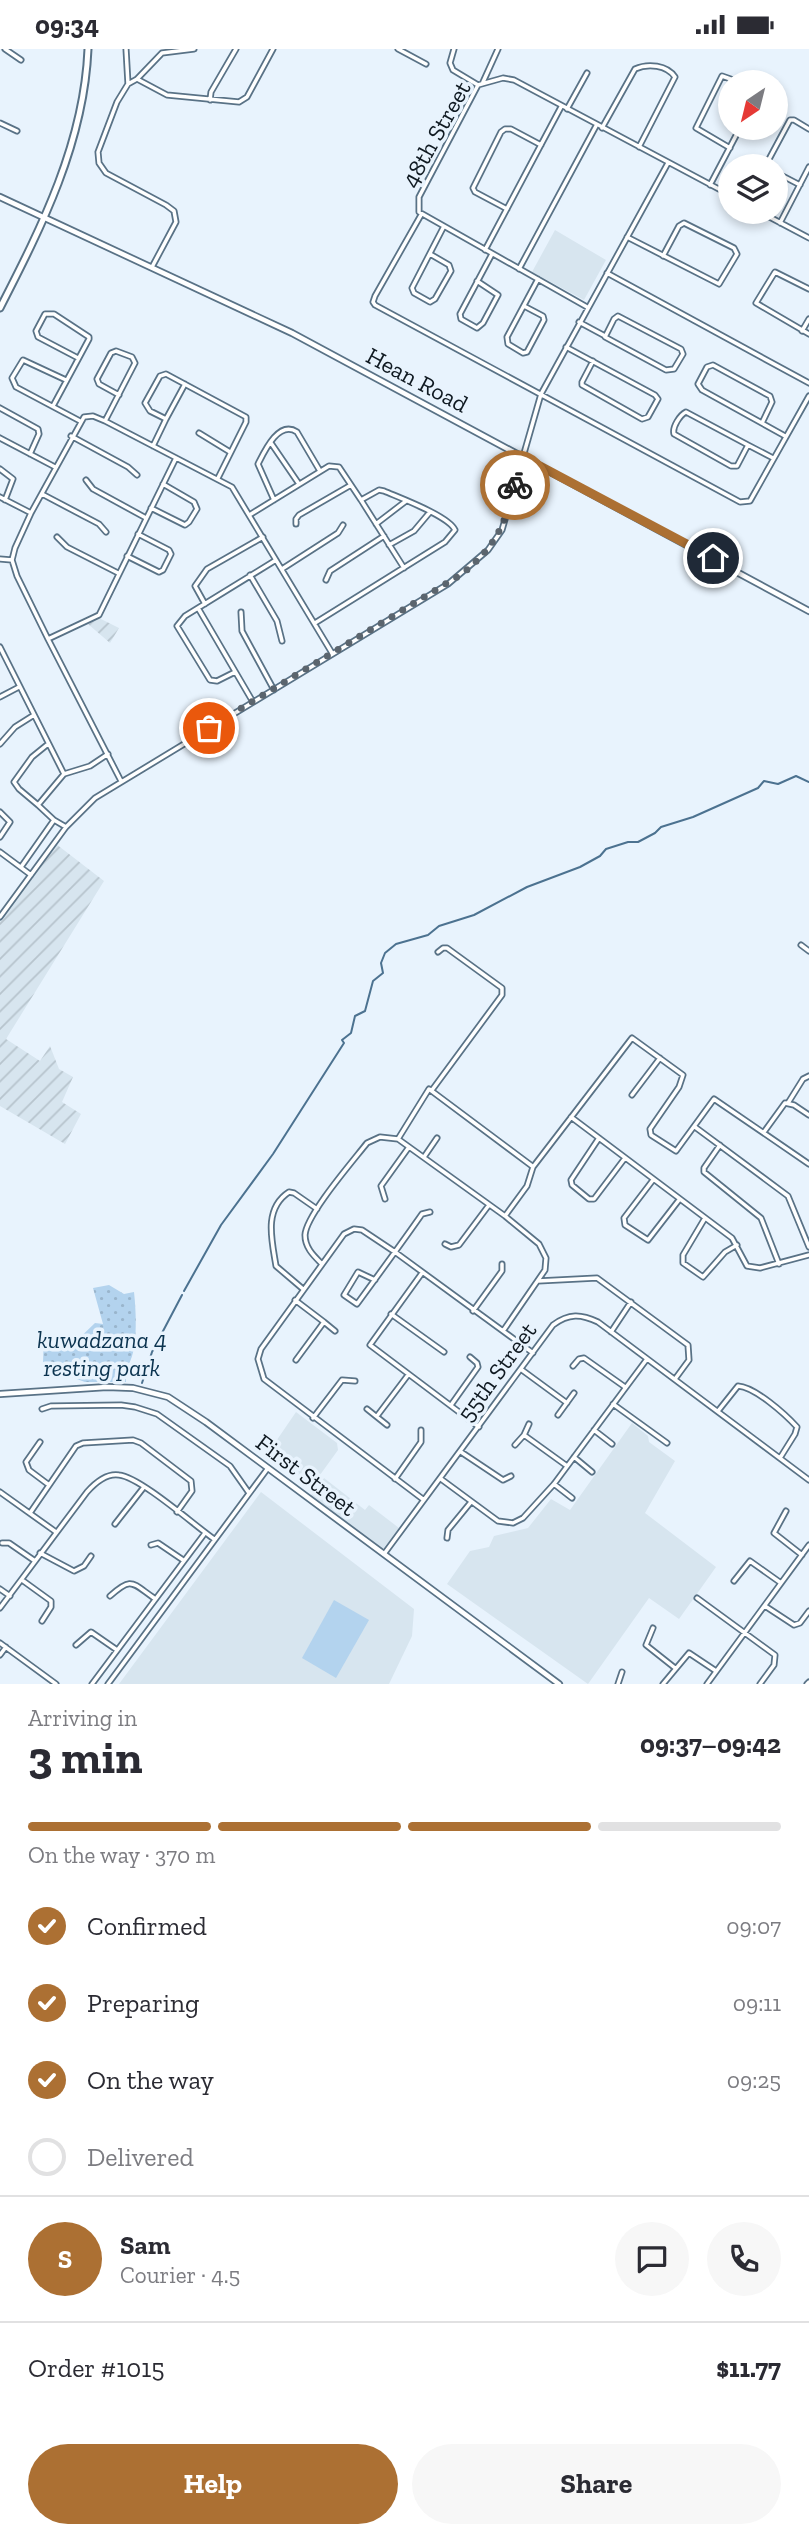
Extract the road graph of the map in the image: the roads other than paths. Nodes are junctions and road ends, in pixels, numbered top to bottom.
1 (5, 49) edge
2 (88, 49) edge
3 (126, 49) edge
4 (194, 49) edge
5 (236, 49) edge
6 (273, 49) edge
7 (398, 49) edge
8 (454, 49) edge
9 (498, 49) edge
10 (20, 60) dead end
11 (426, 64) dead end
12 (587, 73) dead end
13 (137, 79) junction
14 (483, 82) junction
15 (128, 84) junction
16 (718, 84) edge
17 (478, 85) junction
18 (209, 100) junction
19 (562, 106) junction
20 (567, 109) junction
21 (0, 123) edge
22 (597, 125) junction
23 (602, 128) junction
24 (809, 129) edge
25 (17, 131) dead end
26 (734, 140) edge
27 (541, 145) junction
28 (639, 147) junction
29 (730, 148) junction
30 (772, 154) edge
31 (668, 163) junction
32 (809, 167) edge
33 (788, 179) edge
34 (710, 185) junction
35 (800, 185) junction
36 (718, 189) edge
37 (0, 197) edge
38 (788, 208) edge
39 (507, 209) junction
40 (421, 215) junction
41 (45, 217) junction
42 (782, 224) edge
43 (443, 228) junction
44 (627, 237) junction
45 (809, 238) edge
46 (485, 250) junction
47 (430, 254) junction
48 (492, 254) junction
49 (663, 256) junction
50 (152, 267) junction
51 (519, 269) junction
52 (607, 273) junction
53 (538, 279) junction
54 (477, 281) junction
55 (809, 289) edge
56 (524, 306) junction
57 (0, 307) edge
58 (587, 307) junction
59 (809, 319) edge
60 (579, 322) junction
61 (802, 331) junction
62 (809, 334) edge
63 (605, 337) junction
64 (565, 346) junction
65 (78, 358) junction
66 (593, 361) junction
67 (66, 380) junction
68 (809, 383) edge
69 (185, 384) junction
70 (541, 394) junction
71 (119, 395) junction
72 (809, 396) edge
73 (52, 406) junction
74 (0, 408) edge
75 (166, 419) junction
76 (80, 421) junction
77 (105, 421) junction
78 (762, 423) junction
79 (199, 433) dead end
80 (71, 436) junction
81 (785, 436) junction
82 (0, 438) edge
83 (271, 443) junction
84 (748, 445) junction
85 (153, 446) junction
86 (230, 452) junction
87 (30, 454) junction
88 (523, 457) junction
89 (176, 458) junction
90 (773, 458) junction
91 (55, 467) junction
92 (0, 469) edge
93 (320, 471) junction
94 (136, 475) dead end
95 (218, 478) junction
96 (86, 480) dead end
97 (163, 484) junction
98 (299, 484) junction
99 (351, 485) junction
100 (42, 494) junction
101 (0, 497) edge
102 (5, 500) junction
103 (274, 500) junction
104 (361, 500) junction
105 (406, 501) junction
106 (151, 508) junction
107 (430, 512) junction
108 (32, 513) junction
109 (250, 514) junction
110 (146, 518) junction
111 (296, 524) dead end
112 (376, 524) junction
113 (343, 525) dead end
114 (106, 532) dead end
115 (138, 534) junction
116 (384, 536) junction
117 (57, 537) dead end
118 (263, 537) junction
119 (389, 545) junction
120 (127, 556) junction
121 (0, 559) edge
122 (12, 560) junction
123 (277, 560) junction
124 (404, 568) junction
125 (282, 569) junction
126 (118, 573) junction
127 (250, 575) junction
128 (326, 580) dead end
129 (205, 604) junction
130 (198, 608) junction
131 (809, 611) edge
132 (241, 612) dead end
133 (315, 623) junction
134 (48, 639) junction
135 (282, 641) dead end
136 (0, 647) edge
137 (332, 653) junction
138 (2, 658) edge
139 (235, 672) junction
140 (19, 687) junction
141 (274, 689) junction
142 (0, 697) edge
143 (253, 702) junction
144 (34, 715) junction
145 (0, 744) edge
146 (49, 744) junction
147 (108, 754) junction
148 (64, 774) junction
149 (121, 781) junction
150 (38, 805) junction
151 (0, 812) edge
152 (54, 820) junction
153 (66, 827) junction
154 (0, 837) edge
155 (0, 852) edge
156 (21, 867) junction
157 (31, 875) junction
158 (0, 917) edge
159 (801, 945) dead end
160 (809, 951) edge
161 (438, 952) dead end
162 (660, 1058) junction
163 (809, 1076) edge
164 (432, 1090) junction
165 (632, 1095) dead end
166 (788, 1103) junction
167 (809, 1115) edge
168 (571, 1117) junction
169 (695, 1126) junction
170 (764, 1132) junction
171 (437, 1138) dead end
172 (398, 1139) junction
173 (600, 1139) junction
174 (720, 1145) junction
175 (409, 1147) junction
176 (424, 1157) junction
177 (625, 1159) junction
178 (809, 1164) edge
179 (533, 1167) junction
180 (653, 1179) junction
181 (385, 1199) dead end
182 (680, 1199) junction
183 (489, 1205) junction
184 (317, 1209) junction
185 (430, 1212) dead end
186 (505, 1216) junction
187 (705, 1218) junction
188 (445, 1244) dead end
189 (737, 1245) junction
190 (809, 1247) edge
191 (395, 1252) junction
192 (809, 1255) edge
193 (321, 1264) junction
194 (502, 1264) dead end
195 (779, 1264) junction
196 (422, 1273) junction
197 (375, 1280) junction
198 (538, 1281) junction
199 (303, 1289) junction
200 (295, 1300) junction
201 (631, 1302) junction
202 (473, 1311) junction
203 (391, 1314) junction
204 (324, 1322) junction
205 (335, 1331) dead end
206 (503, 1331) junction
207 (611, 1332) junction
208 (444, 1352) dead end
209 (533, 1353) junction
210 (470, 1357) dead end
211 (648, 1359) junction
212 (296, 1360) dead end
213 (573, 1366) dead end
214 (522, 1370) junction
215 (408, 1375) junction
216 (676, 1379) junction
217 (355, 1381) dead end
218 (625, 1388) junction
219 (0, 1394) edge
220 (574, 1394) dead end
221 (567, 1403) junction
222 (613, 1404) junction
223 (450, 1406) junction
224 (42, 1409) dead end
225 (367, 1409) dead end
226 (718, 1411) junction
227 (558, 1415) dead end
228 (377, 1416) junction
229 (313, 1418) junction
230 (529, 1424) dead end
231 (387, 1425) dead end
232 (479, 1427) junction
233 (421, 1430) dead end
234 (594, 1430) junction
235 (524, 1435) junction
236 (40, 1442) dead end
237 (667, 1443) dead end
238 (515, 1444) dead end
239 (612, 1444) dead end
240 (461, 1452) junction
241 (574, 1457) junction
242 (780, 1458) junction
243 (568, 1466) junction
244 (268, 1468) junction
245 (592, 1472) dead end
246 (511, 1476) dead end
247 (808, 1477) edge
248 (395, 1479) junction
249 (440, 1479) junction
250 (554, 1484) junction
251 (49, 1485) junction
252 (144, 1487) junction
253 (0, 1492) edge
254 (250, 1493) junction
255 (572, 1498) dead end
256 (424, 1500) junction
257 (471, 1502) junction
258 (786, 1511) dead end
259 (177, 1512) junction
260 (30, 1513) junction
261 (115, 1524) dead end
262 (56, 1532) junction
263 (205, 1533) junction
264 (447, 1538) dead end
265 (214, 1539) junction
266 (2, 1543) dead end
267 (151, 1545) dead end
268 (809, 1545) edge
269 (40, 1553) junction
270 (384, 1555) junction
271 (802, 1555) junction
272 (91, 1556) dead end
273 (183, 1560) junction
274 (35, 1561) junction
275 (22, 1580) junction
276 (734, 1581) dead end
277 (781, 1583) junction
278 (0, 1589) edge
279 (10, 1596) junction
280 (110, 1596) dead end
281 (154, 1598) junction
282 (697, 1598) dead end
283 (765, 1606) junction
284 (0, 1608) edge
285 (809, 1611) edge
286 (42, 1622) dead end
287 (653, 1628) dead end
288 (744, 1632) junction
289 (0, 1643) edge
290 (76, 1645) dead end
291 (6, 1647) junction
292 (117, 1650) junction
293 (0, 1655) edge
294 (675, 1668) junction
295 (716, 1671) junction
296 (622, 1672) dead end
297 (552, 1682) edge
298 (56, 1684) edge
299 (92, 1684) edge
300 (108, 1684) edge
301 (559, 1684) edge
302 (618, 1684) edge
303 (663, 1684) edge
304 (707, 1684) edge
305 (760, 1684) edge

1 - 10 street
2 - 41 main road
3 - 15 street
4 - 13 street
5 - 18 street
6 - 18 street
7 - 11 street
8 - 17 street
9 - 14 street
12 - 20 street
13 - 15 street
13 - 18 street
14 - 17 street, 48th Street
14 - 19 street, 48th Street
15 - 50 street
16 - 29 street
17 - 40 street, 48th Street
19 - 20 street, 48th Street
19 - 27 street
20 - 22 street, 48th Street
21 - 25 street
22 - 23 street, 48th Street
22 - 51 street
23 - 28 street, 48th Street
23 - 28 street
24 - 30 street
26 - 29 street
27 - 39 street
27 - 39 street
28 - 31 street, 48th Street
29 - 34 street
31 - 34 street, 48th Street
31 - 44 street
32 - 35 street
33 - 35 street
34 - 36 street, 48th Street
35 - 38 street
37 - 41 street, Hean Road
39 - 46 street
40 - 43 street, 48th Street
40 - 70 street
41 - 50 street, Hean Road
41 - 57 main road
42 - 45 street
43 - 46 street, 48th Street
43 - 47 street
44 - 49 street
44 - 52 street
46 - 48 street, 48th Street
47 - 47 street
48 - 51 street, 48th Street
48 - 54 street
49 - 49 street
50 - 88 street, Hean Road
51 - 53 street, 48th Street
52 - 58 street
52 - 68 street
53 - 56 street
53 - 58 street, 48th Street
54 - 54 street
55 - 61 street
56 - 56 street
58 - 60 street
59 - 61 street
60 - 63 street
60 - 64 street
61 - 62 street
63 - 63 street
64 - 66 street
64 - 70 street
65 - 65 street
65 - 67 street
66 - 66 street
67 - 73 street
67 - 73 street
69 - 75 street
69 - 75 street
69 - 86 street
70 - 88 street
70 - 90 street
71 - 71 street
71 - 77 street
72 - 81 street
73 - 76 street
74 - 87 street
75 - 85 street
76 - 77 street
76 - 80 street
77 - 85 street
78 - 78 street
78 - 81 street
79 - 86 street
80 - 91 street
80 - 94 street
81 - 90 street
82 - 87 street
83 - 93 street
83 - 98 street
83 - 103 street
84 - 84 street
84 - 90 street
85 - 89 street
86 - 95 street
87 - 91 street
88 - 131 street, Hean Road
88 - 137 street
89 - 95 street
89 - 97 street
91 - 100 street
92 - 102 street
93 - 98 street
93 - 99 street
95 - 109 street
96 - 110 street
97 - 106 street
97 - 106 street
98 - 103 street
99 - 104 street
99 - 111 street
100 - 108 street
100 - 114 street
101 - 102 street
102 - 108 street
103 - 109 street
104 - 105 street
104 - 112 street
105 - 107 street
105 - 112 street
106 - 110 street
107 - 119 street
107 - 124 street
108 - 122 street
109 - 118 street
110 - 115 street
112 - 116 street
113 - 125 street
115 - 120 street
115 - 120 street
116 - 119 street
116 - 128 street
117 - 126 street
118 - 123 street
118 - 129 street
119 - 124 street
120 - 126 street
121 - 122 street
122 - 134 street
123 - 125 street
123 - 127 street
124 - 133 street
125 - 133 street
126 - 134 street
127 - 129 street
127 - 135 street
129 - 130 street
130 - 139 street
130 - 139 street
132 - 141 street
133 - 137 street
134 - 147 street
136 - 138 street
137 - 141 street
138 - 140 street
139 - 143 street
140 - 142 street
140 - 144 street
141 - 143 street
143 - 149 street
144 - 145 street
144 - 146 street
146 - 148 street
146 - 150 street
147 - 148 street
147 - 149 street
148 - 150 street
149 - 153 street
150 - 152 street
151 - 154 street
152 - 153 street
152 - 156 street
153 - 157 street
155 - 156 street
156 - 157 street
157 - 158 street
159 - 160 street
161 - 164 street
162 - 165 street
162 - 168 street
162 - 169 street
163 - 166 street
164 - 172 street
164 - 179 street
166 - 167 street
166 - 170 street
168 - 173 street
168 - 179 street
169 - 170 street
169 - 174 street
170 - 178 street
171 - 176 street
172 - 175 street
172 - 184 street
173 - 177 street
173 - 177 street
174 - 190 street
174 - 195 street
175 - 176 street
175 - 181 street
176 - 183 street
177 - 180 street
179 - 186 street
180 - 182 street
180 - 182 street
182 - 187 street
183 - 186 street
183 - 188 street
184 - 193 street
184 - 199 street
185 - 191 street
186 - 198 street
187 - 189 street
187 - 189 street
189 - 195 street
191 - 193 street
191 - 196 street
191 - 197 street
192 - 195 street
193 - 199 street
194 - 202 street
196 - 202 street
196 - 203 street
197 - 197 street
198 - 201 street
198 - 206 street
199 - 200 street
200 - 204 street
200 - 229 street
201 - 207 street
201 - 216 street
202 - 206 street
203 - 208 street
203 - 215 street
204 - 205 street
204 - 212 street
206 - 209 street
207 - 209 street, 55th Street
207 - 211 street, 55th Street
209 - 214 street, 55th Street
210 - 223 street
211 - 216 street, 55th Street
211 - 218 street
213 - 218 street
214 - 221 street
214 - 232 street, 55th Street
215 - 223 street
215 - 228 street
216 - 226 street, 55th Street
217 - 229 street
218 - 222 street
219 - 244 street, First Street
220 - 221 street
221 - 227 street
222 - 234 street
222 - 237 street
223 - 232 street
224 - 254 street
225 - 228 street
226 - 242 street, 55th Street
226 - 242 street
228 - 231 street
229 - 248 street
230 - 235 street
232 - 240 street, 55th Street
233 - 248 street
234 - 239 street
234 - 241 street
235 - 238 street
235 - 243 street
236 - 251 street
240 - 246 street
240 - 249 street, 55th Street
241 - 243 street
241 - 245 street
242 - 247 street, 55th Street
243 - 250 street
244 - 254 street
244 - 270 street, First Street
248 - 256 street
249 - 256 street, 55th Street
249 - 257 street
250 - 255 street
250 - 257 street
251 - 259 street
251 - 260 street
252 - 259 street
252 - 261 street
252 - 262 street
253 - 260 street
254 - 265 street
256 - 270 street, 55th Street
257 - 264 street
258 - 271 street
259 - 263 street
260 - 262 street
262 - 269 street
263 - 265 street
263 - 273 street
265 - 300 street
266 - 274 street
267 - 273 street
268 - 271 street
269 - 272 street
269 - 274 street
270 - 297 street, First Street
271 - 277 street
273 - 281 street
274 - 275 street
275 - 279 street
275 - 286 street
276 - 277 street
277 - 283 street
278 - 279 street
279 - 284 street
280 - 281 street
281 - 292 street
282 - 288 street
283 - 285 street
283 - 288 street
287 - 294 street
288 - 295 street
288 - 305 street
289 - 291 street
290 - 292 street
291 - 293 street
291 - 298 street
292 - 299 street
294 - 295 street
294 - 303 street
295 - 304 street
296 - 302 street
297 - 301 street, First Street

